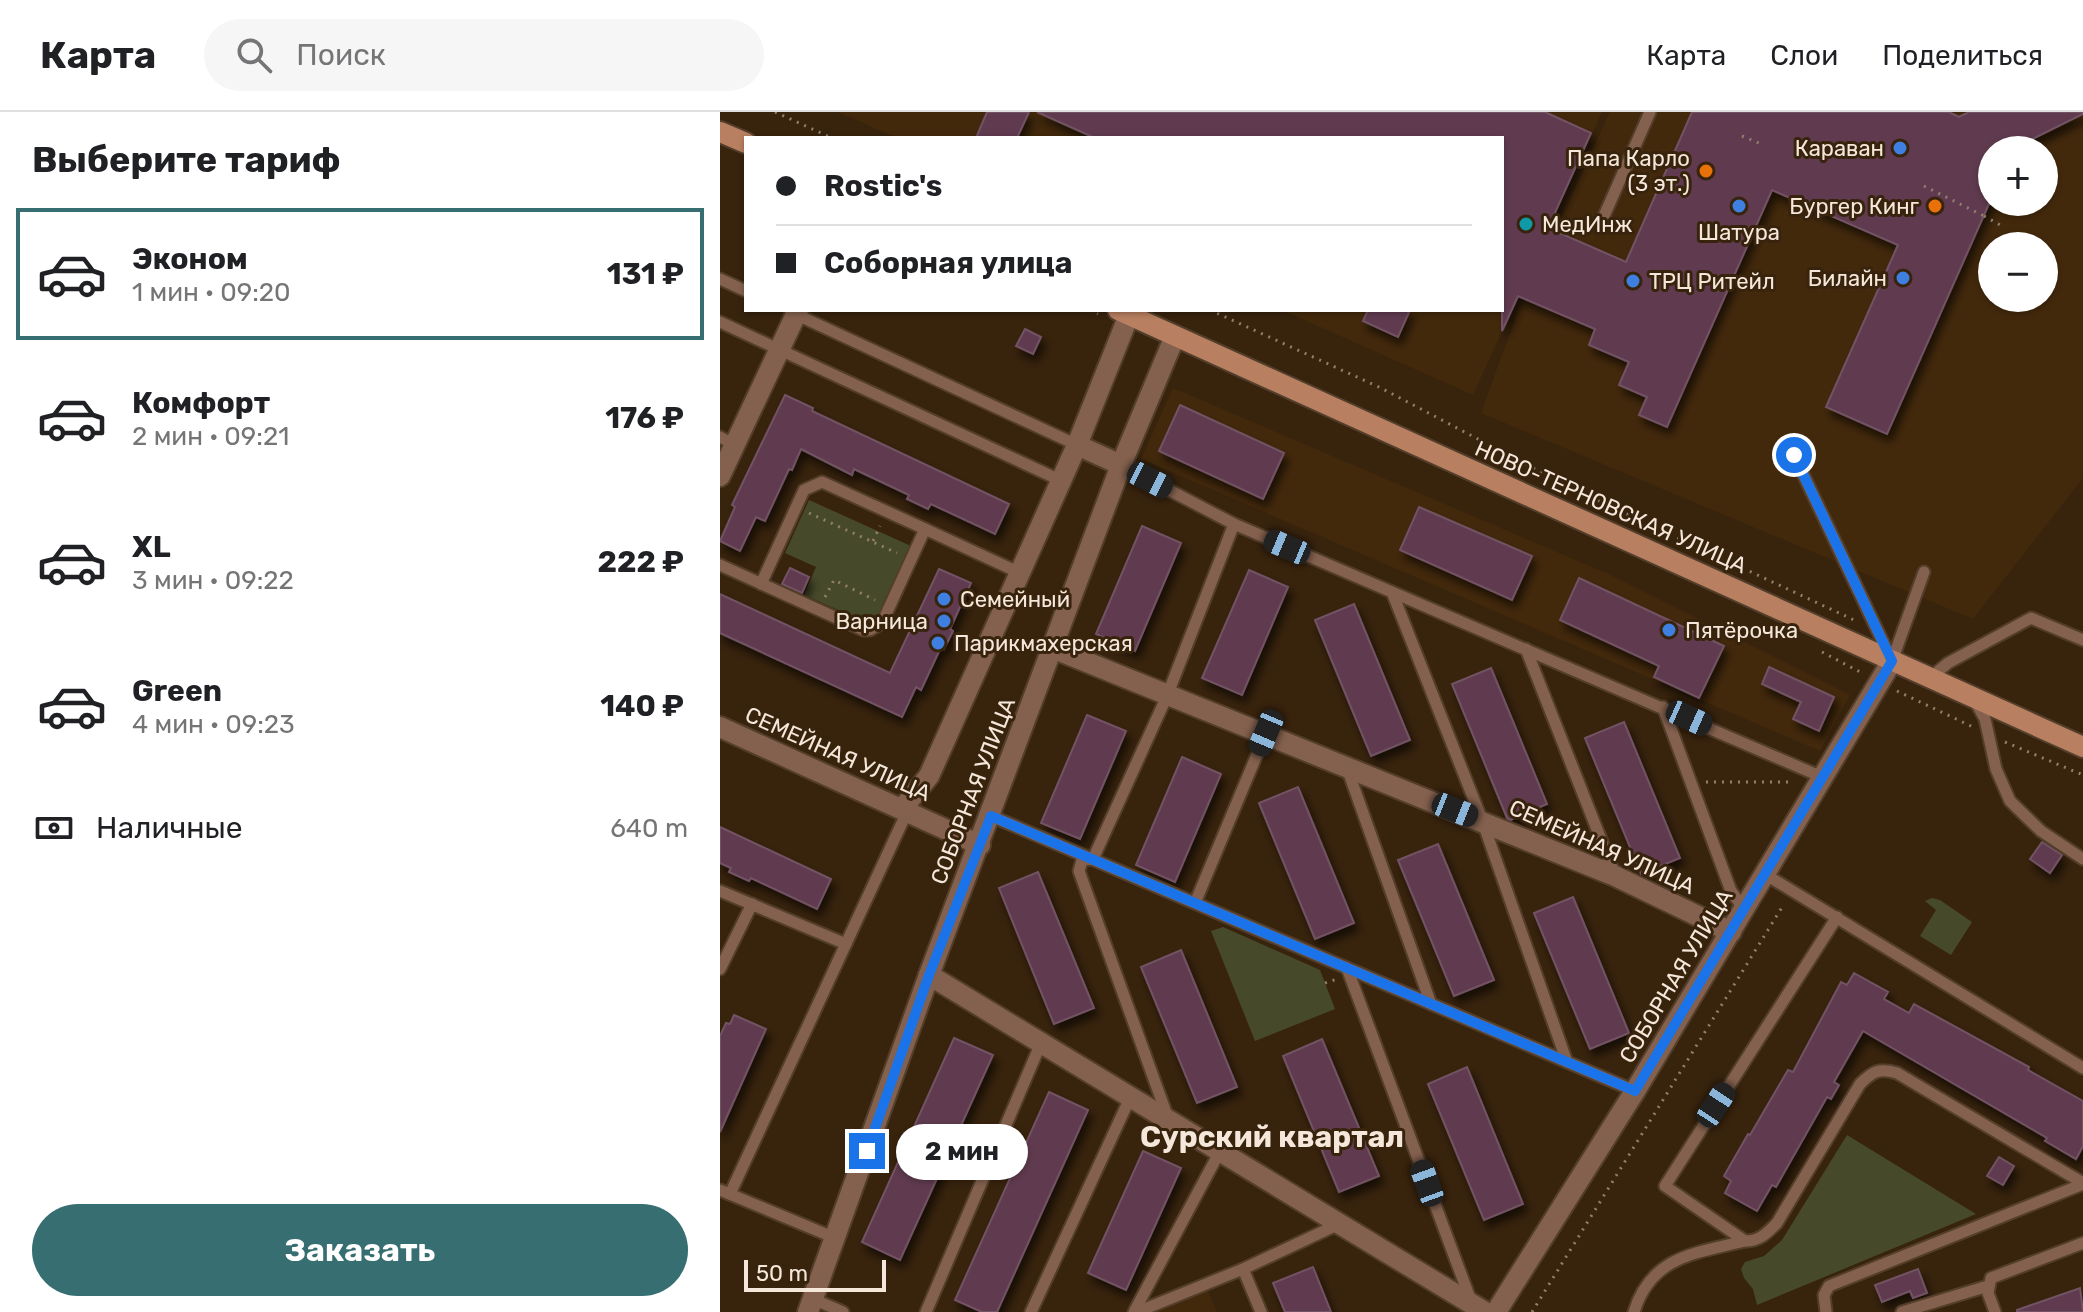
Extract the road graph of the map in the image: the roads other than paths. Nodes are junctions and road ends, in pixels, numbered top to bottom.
1 (1650, 112) edge
2 (720, 132) edge
3 (744, 142) edge
4 (1604, 216) dead end
5 (720, 279) edge
6 (744, 290) edge
7 (794, 312) edge
8 (796, 312) edge
9 (1124, 312) edge
10 (720, 322) edge
11 (1175, 336) junction
12 (779, 350) junction
13 (727, 441) edge
14 (1077, 445) junction
15 (1794, 455) dead end
16 (1121, 465) junction
17 (720, 476) edge
18 (1062, 481) junction
19 (1234, 524) junction
20 (925, 529) junction
21 (720, 565) edge
22 (1924, 572) dead end
23 (1020, 573) junction
24 (761, 584) junction
25 (1392, 592) junction
26 (2083, 640) edge
27 (1052, 648) junction
28 (1526, 649) junction
29 (1892, 661) junction
30 (1930, 678) junction
31 (1167, 696) junction
32 (1974, 698) junction
33 (1663, 707) junction
34 (720, 727) edge
35 (1266, 733) junction
36 (2082, 747) edge
37 (1347, 766) junction
38 (1822, 777) junction
39 (905, 810) junction
40 (991, 816) junction
41 (1482, 820) junction
42 (980, 845) junction
43 (1093, 859) junction
44 (2083, 859) edge
45 (1763, 873) junction
46 (1615, 876) junction
47 (720, 891) edge
48 (1195, 903) junction
49 (752, 904) junction
50 (1744, 909) junction
51 (1837, 917) junction
52 (1731, 932) junction
53 (846, 944) junction
54 (1347, 968) junction
55 (720, 969) edge
56 (929, 975) junction
57 (1431, 1004) junction
58 (1041, 1043) junction
59 (1567, 1062) junction
60 (2083, 1068) edge
61 (1635, 1091) junction
62 (1130, 1098) junction
63 (1170, 1123) junction
64 (1219, 1153) junction
65 (2083, 1184) edge
66 (724, 1195) edge
67 (1339, 1224) junction
68 (835, 1238) junction
69 (1745, 1241) junction
70 (2083, 1243) edge
71 (1243, 1269) junction
72 (1988, 1286) junction
73 (811, 1306) edge
74 (1478, 1307) edge
75 (843, 1312) edge
76 (926, 1312) edge
77 (1031, 1312) edge
78 (1135, 1312) edge
79 (1261, 1312) edge
80 (1496, 1312) edge
81 (1634, 1312) edge
82 (1826, 1312) edge
83 (1902, 1312) edge
84 (1995, 1312) edge

1 - 4 lane
2 - 3 main road
5 - 6 lane
7 - 12 street
8 - 14 lane
9 - 11 main road, НОВО-ТЕРНОВСКАЯ УЛИЦА
9 - 14 street
10 - 12 lane
11 - 16 street, СОБОРНАЯ УЛИЦА
11 - 29 main road, НОВО-ТЕРНОВСКАЯ УЛИЦА
12 - 13 street
12 - 18 lane
13 - 17 street
14 - 16 street
14 - 18 street
15 - 29 lane
16 - 19 lane
16 - 27 street, СОБОРНАЯ УЛИЦА
18 - 23 street
19 - 25 lane
19 - 31 lane
20 - 23 lane
20 - 24 lane
20 - 24 lane
21 - 24 lane
22 - 29 lane
23 - 39 street
25 - 28 lane
25 - 41 lane
26 - 30 lane
27 - 31 street, СЕМЕЙНАЯ УЛИЦА
27 - 40 street, СОБОРНАЯ УЛИЦА
28 - 33 lane
28 - 46 lane
29 - 30 main road, НОВО-ТЕРНОВСКАЯ УЛИЦА
29 - 38 street, СОБОРНАЯ УЛИЦА
30 - 32 main road, НОВО-ТЕРНОВСКАЯ УЛИЦА
31 - 35 street, СЕМЕЙНАЯ УЛИЦА
31 - 43 lane
32 - 36 main road, НОВО-ТЕРНОВСКАЯ УЛИЦА
32 - 44 lane
33 - 38 lane
33 - 50 lane
34 - 39 street, СЕМЕЙНАЯ УЛИЦА
35 - 37 street, СЕМЕЙНАЯ УЛИЦА
35 - 48 lane
37 - 41 street, СЕМЕЙНАЯ УЛИЦА
37 - 57 lane
38 - 45 street, СОБОРНАЯ УЛИЦА
39 - 42 street, СЕМЕЙНАЯ УЛИЦА
39 - 53 lane
40 - 42 street, СОБОРНАЯ УЛИЦА
40 - 43 lane
41 - 46 street, СЕМЕЙНАЯ УЛИЦА
41 - 59 lane
42 - 56 street, СОБОРНАЯ УЛИЦА
43 - 48 lane
43 - 63 lane
45 - 50 street, СОБОРНАЯ УЛИЦА
45 - 51 lane
46 - 52 street, СЕМЕЙНАЯ УЛИЦА
47 - 49 lane
48 - 54 lane
49 - 53 lane
49 - 55 lane
50 - 52 street, СОБОРНАЯ УЛИЦА
51 - 60 lane
51 - 69 lane
52 - 61 street, СОБОРНАЯ УЛИЦА
53 - 66 lane
54 - 57 lane
54 - 74 lane
56 - 58 street
56 - 68 street, СОБОРНАЯ УЛИЦА
57 - 59 lane
58 - 62 street
58 - 76 lane
59 - 61 lane
61 - 80 street, СОБОРНАЯ УЛИЦА
62 - 63 street
62 - 77 lane
63 - 64 street
64 - 67 street
64 - 78 lane
65 - 69 lane
65 - 82 lane
66 - 68 lane
67 - 71 lane
67 - 74 street
68 - 73 street, СОБОРНАЯ УЛИЦА
69 - 81 lane
70 - 72 lane
71 - 78 lane
71 - 79 lane
72 - 83 lane
72 - 84 lane
73 - 75 lane

